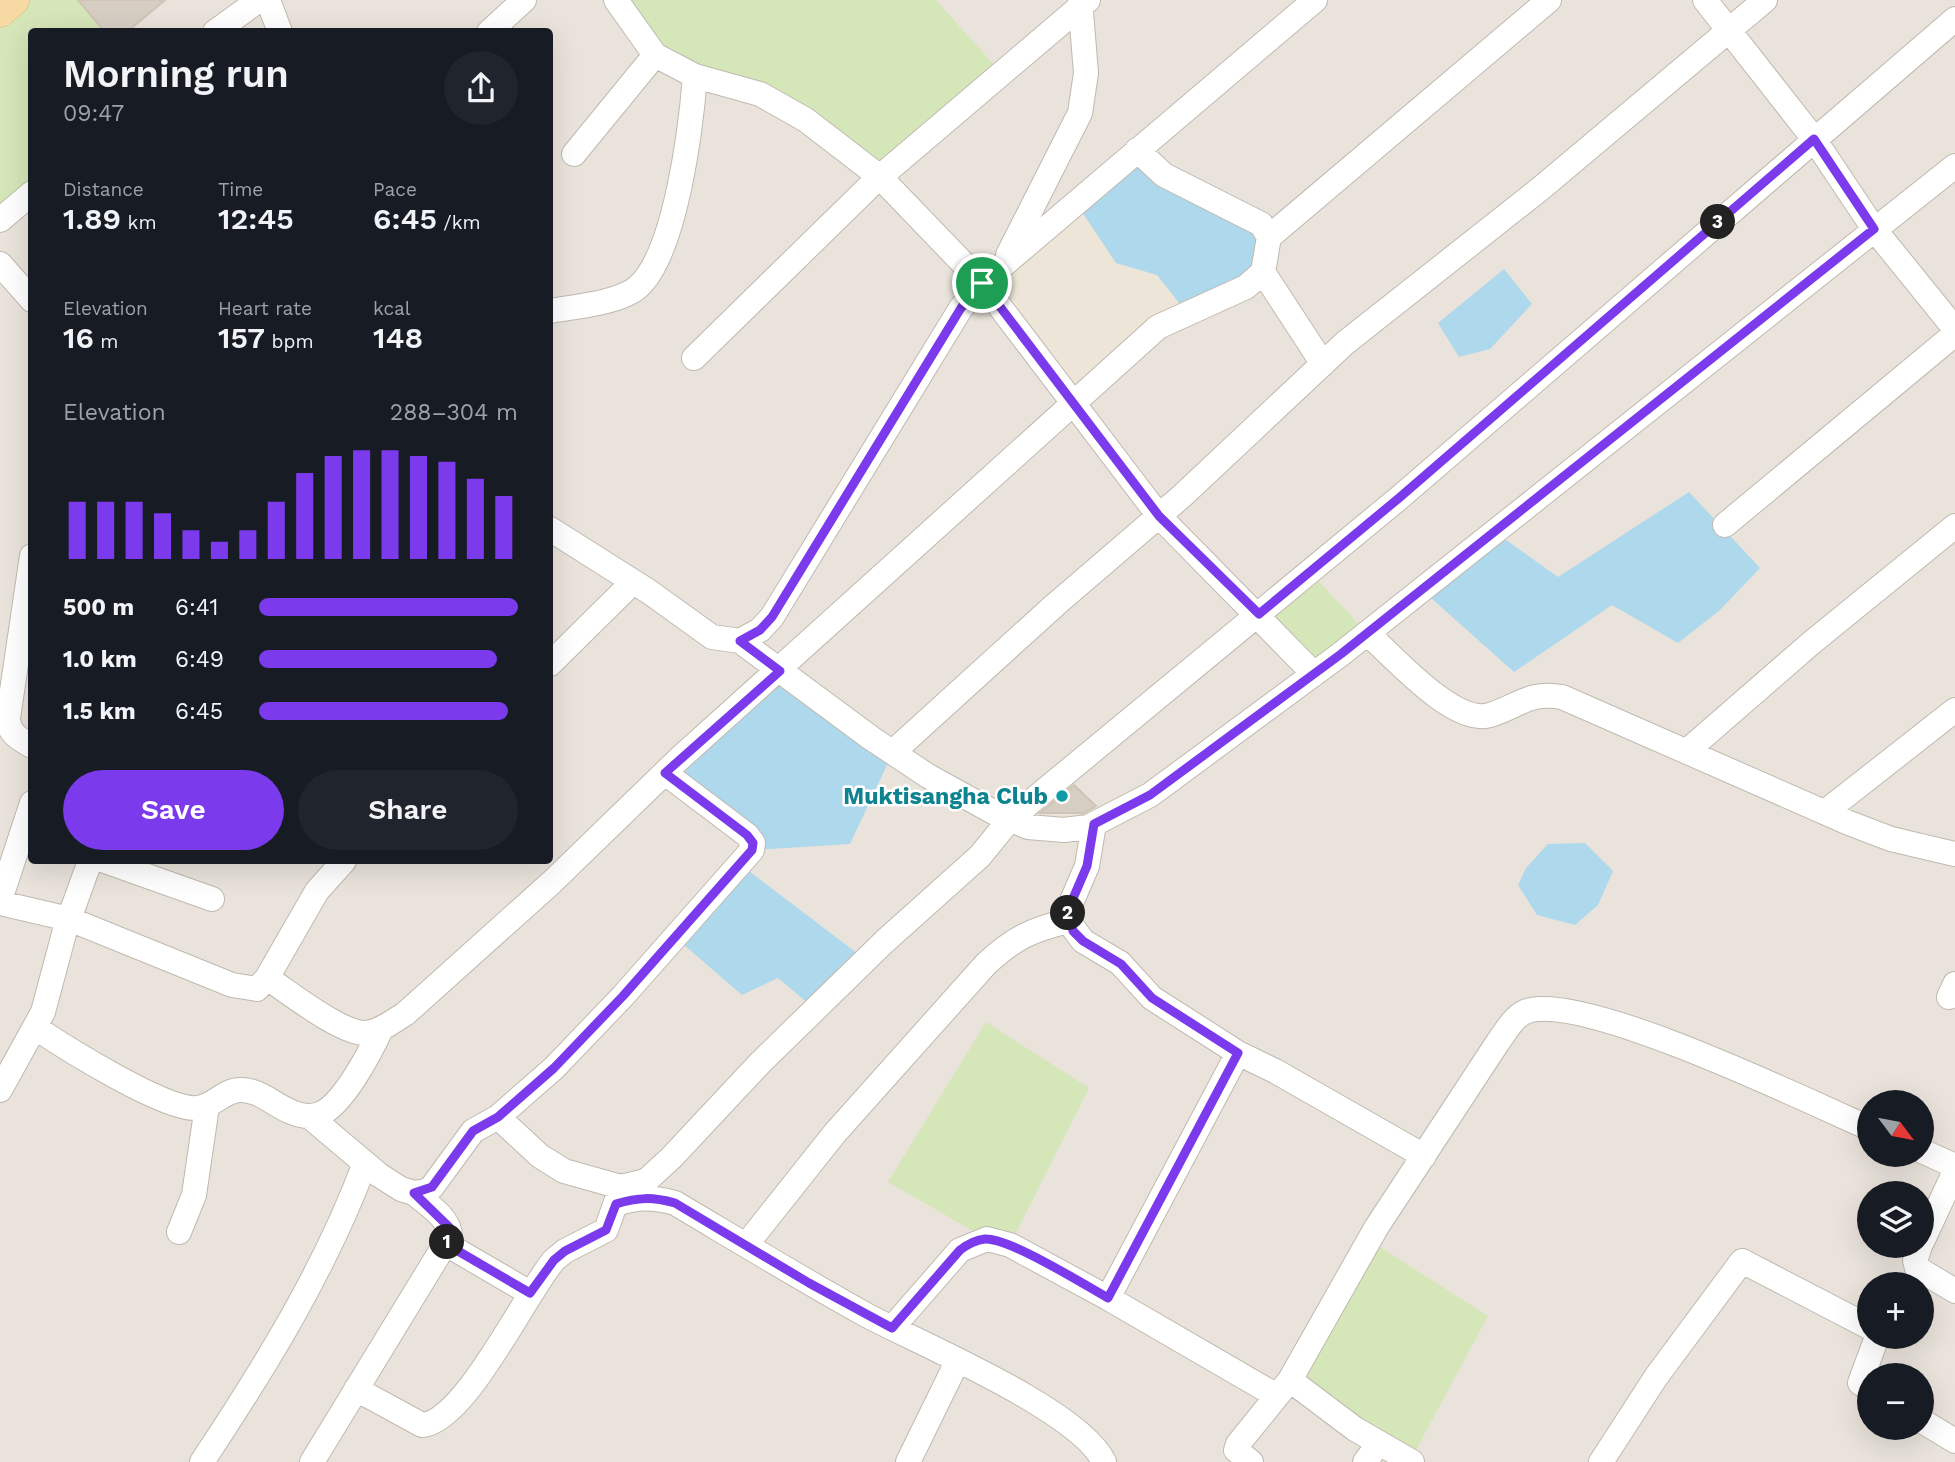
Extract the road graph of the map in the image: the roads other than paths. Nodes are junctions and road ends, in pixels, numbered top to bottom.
1 (13, 0) edge
2 (259, 0) edge
3 (268, 0) edge
4 (524, 0) edge
5 (616, 0) edge
6 (1315, 0) edge
7 (1549, 0) edge
8 (1705, 0) edge
9 (1765, 0) edge
10 (1083, 2) edge
11 (0, 11) edge
12 (1955, 19) edge
13 (220, 28) edge
14 (278, 28) edge
15 (493, 28) edge
16 (1729, 30) junction
17 (654, 55) junction
18 (695, 76) junction
19 (1814, 139) junction
20 (1137, 150) junction
21 (574, 154) dead end
22 (1955, 166) edge
23 (880, 177) junction
24 (28, 196) edge
25 (0, 220) edge
26 (1874, 229) junction
27 (1269, 237) junction
28 (0, 264) edge
29 (1003, 265) junction
30 (1264, 272) junction
31 (982, 283) junction
32 (28, 296) edge
33 (553, 310) edge
34 (1955, 332) edge
35 (694, 358) dead end
36 (1323, 364) junction
37 (1074, 402) junction
38 (1159, 516) junction
39 (1725, 525) dead end
40 (1955, 526) edge
41 (553, 531) edge
42 (28, 579) edge
43 (633, 582) junction
44 (1259, 614) junction
45 (1367, 633) junction
46 (740, 641) junction
47 (553, 660) edge
48 (780, 671) junction
49 (1314, 674) junction
50 (1955, 710) edge
51 (4, 717) edge
52 (28, 744) edge
53 (1686, 751) junction
54 (892, 752) junction
55 (665, 773) junction
56 (1825, 812) junction
57 (28, 815) edge
58 (1010, 819) junction
59 (1094, 824) junction
60 (1955, 854) edge
61 (89, 864) edge
62 (113, 864) edge
63 (341, 864) edge
64 (212, 899) dead end
65 (0, 902) edge
66 (69, 919) junction
67 (1069, 921) junction
68 (267, 978) junction
69 (36, 1028) junction
70 (381, 1028) junction
71 (1238, 1053) junction
72 (0, 1090) edge
73 (207, 1106) junction
74 (309, 1116) junction
75 (498, 1117) junction
76 (1857, 1123) edge
77 (1424, 1156) junction
78 (1934, 1158) edge
79 (365, 1163) junction
80 (1955, 1169) edge
81 (414, 1193) junction
82 (619, 1196) junction
83 (1934, 1215) edge
84 (179, 1232) dead end
85 (446, 1244) junction
86 (746, 1245) junction
87 (1916, 1258) edge
88 (1955, 1292) edge
89 (530, 1293) junction
90 (1108, 1298) junction
91 (1857, 1321) edge
92 (892, 1328) junction
93 (958, 1360) junction
94 (1284, 1388) junction
95 (356, 1389) junction
96 (1934, 1428) edge
97 (1955, 1441) edge
98 (1372, 1452) edge
99 (202, 1462) edge
100 (312, 1462) edge
101 (908, 1462) edge
102 (1104, 1462) edge
103 (1251, 1462) edge
104 (1412, 1462) edge
105 (1601, 1462) edge

1 - 11 main road
2 - 13 street
3 - 14 street
4 - 15 street
5 - 17 street
6 - 20 street
7 - 27 street
8 - 16 street
9 - 16 street
10 - 23 street
10 - 29 street
12 - 19 street
16 - 19 street
16 - 36 street
17 - 18 street
17 - 21 street
18 - 23 street
18 - 33 street
19 - 26 street
19 - 44 street
20 - 27 street
20 - 29 street
22 - 26 street
23 - 31 street
23 - 35 street
24 - 25 street
26 - 34 street
26 - 45 street
27 - 30 street
28 - 32 street
29 - 31 street
30 - 36 street
30 - 37 street
31 - 37 street
31 - 46 street
34 - 39 street
36 - 38 street
37 - 38 street
37 - 48 street
38 - 44 street
38 - 54 street
40 - 53 street
41 - 43 street
42 - 51 street
43 - 46 street
43 - 47 street
44 - 49 street
44 - 58 street
45 - 49 street
45 - 53 street
46 - 48 street
48 - 54 street
48 - 55 street
49 - 59 street
50 - 56 street
51 - 52 street
53 - 56 street
54 - 58 street
55 - 70 street
55 - 75 street
56 - 60 street
57 - 65 street
58 - 59 street
58 - 82 street
59 - 67 street
61 - 66 street
62 - 64 street
63 - 68 street
65 - 66 street
66 - 68 street
66 - 69 street
67 - 71 street
67 - 86 street
68 - 70 street
69 - 72 street
69 - 73 street
70 - 74 street
71 - 77 street
71 - 90 street
73 - 74 street
73 - 84 street
74 - 79 street
75 - 81 street
75 - 82 street
76 - 77 street
77 - 94 street
78 - 80 street
79 - 81 street
79 - 99 street
80 - 83 street
81 - 85 street
82 - 86 street
82 - 89 street
85 - 89 street
85 - 95 street
86 - 92 street
87 - 88 street
89 - 95 street
90 - 92 street
90 - 94 street
91 - 105 street
92 - 93 street
93 - 101 street
93 - 102 street
94 - 98 street
94 - 103 street
95 - 100 street
96 - 97 street
98 - 104 street

